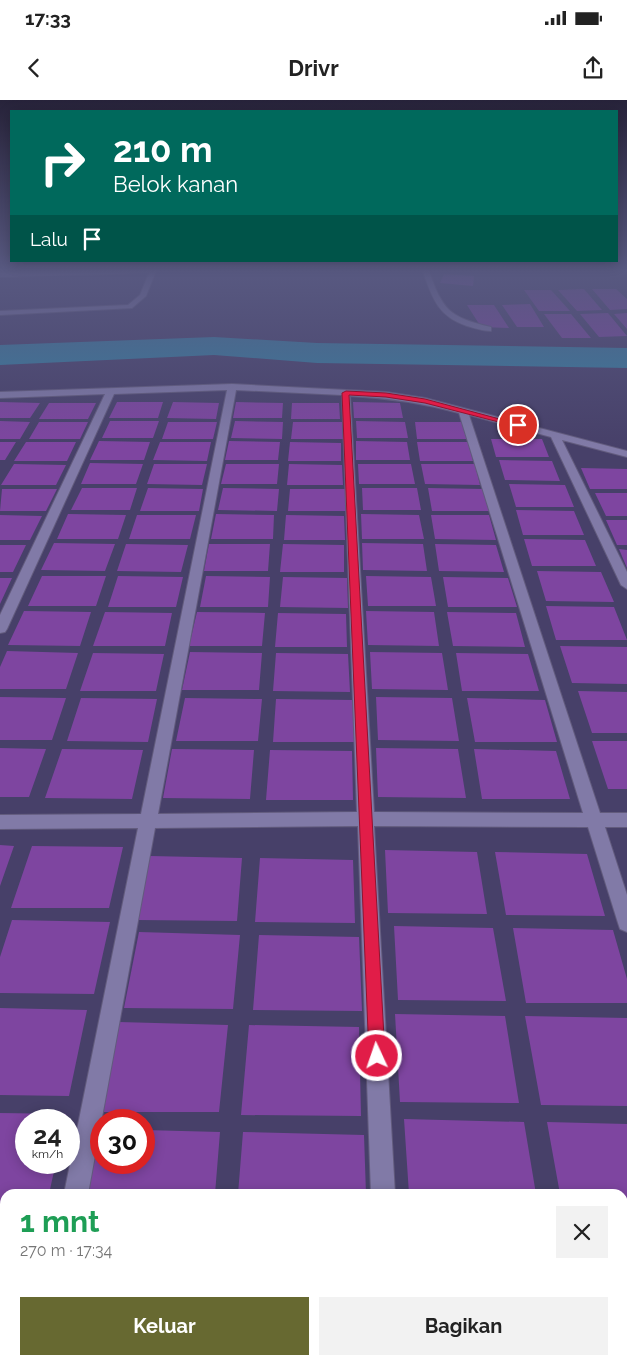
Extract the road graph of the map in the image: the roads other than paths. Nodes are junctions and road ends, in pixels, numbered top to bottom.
1 (478, 328) edge
2 (488, 330) dead end
3 (232, 387) junction
4 (111, 391) junction
5 (346, 393) junction
6 (0, 395) edge
7 (463, 411) junction
8 (555, 435) junction
9 (627, 454) edge
10 (627, 585) edge
11 (0, 629) edge
12 (148, 819) junction
13 (366, 819) junction
14 (594, 820) junction
15 (627, 820) edge
16 (0, 822) edge
17 (627, 923) edge
18 (77, 1189) edge
19 (383, 1189) edge

1 - 2 street
3 - 4 street
3 - 5 street
3 - 12 street
4 - 6 street
4 - 11 street
5 - 7 street
5 - 13 street
7 - 8 street
7 - 14 street
8 - 9 street
8 - 10 street
12 - 13 street
12 - 16 street
12 - 18 street
13 - 14 street
13 - 19 street
14 - 15 street
14 - 17 street

